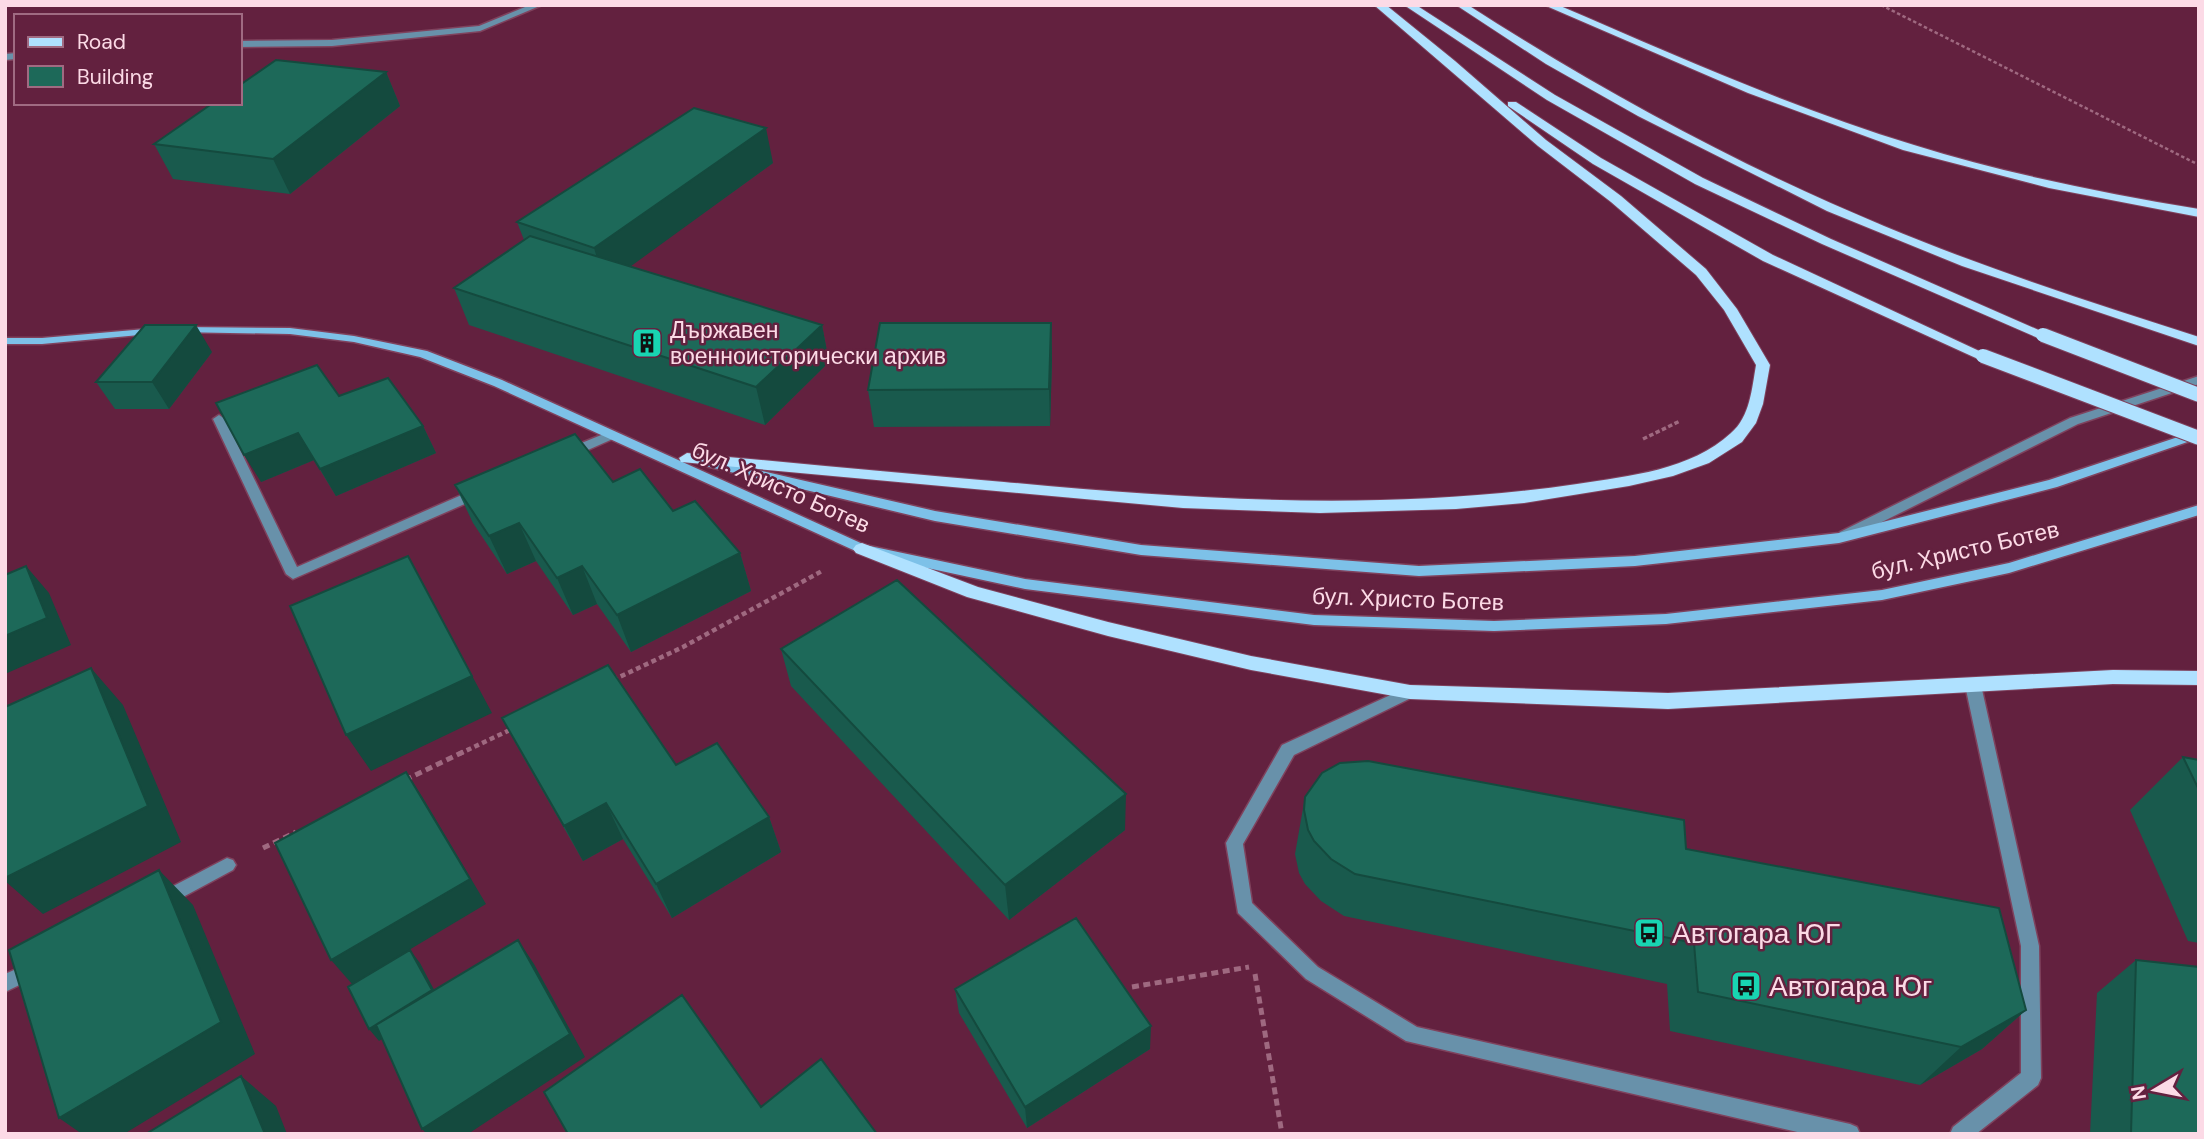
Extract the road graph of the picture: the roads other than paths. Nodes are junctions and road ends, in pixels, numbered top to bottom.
1 (538, 5) edge
2 (1379, 5) edge
3 (1409, 5) edge
4 (1461, 5) edge
5 (1549, 5) edge
6 (242, 44) edge
7 (1451, 63) junction
8 (2199, 213) edge
9 (5, 341) edge
10 (42, 341) junction
11 (2199, 342) edge
12 (5, 350) edge
13 (2199, 380) edge
14 (2199, 395) edge
15 (219, 419) edge
16 (611, 435) junction
17 (2199, 436) edge
18 (632, 445) junction
19 (560, 457) edge
20 (687, 458) junction
21 (496, 485) edge
22 (2199, 510) edge
23 (1839, 538) junction
24 (862, 549) junction
25 (2199, 678) edge
26 (1973, 685) junction
27 (1410, 692) junction
28 (227, 865) road end
29 (153, 905) edge
30 (42, 964) edge
31 (5, 984) edge
32 (1850, 1134) edge
33 (1960, 1134) edge

1 - 6 lane
2 - 7 main road
3 - 14 main road, bridge
4 - 11 main road
5 - 8 main road
7 - 17 main road, bridge
7 - 20 main road
9 - 10 main road, бул. Христо Ботев
10 - 12 main road, бул. Христо Ботев
10 - 16 main road, бул. Христо Ботев
13 - 23 lane
15 - 21 lane
16 - 18 main road, бул. Христо Ботев
16 - 19 lane
17 - 23 main road, бул. Христо Ботев
18 - 20 main road, бул. Христо Ботев
18 - 24 main road, бул. Христо Ботев
20 - 23 main road, бул. Христо Ботев
22 - 24 main road, бул. Христо Ботев
24 - 27 main road
25 - 26 main road
26 - 27 main road
26 - 33 lane
27 - 32 lane
28 - 29 lane
30 - 31 lane

